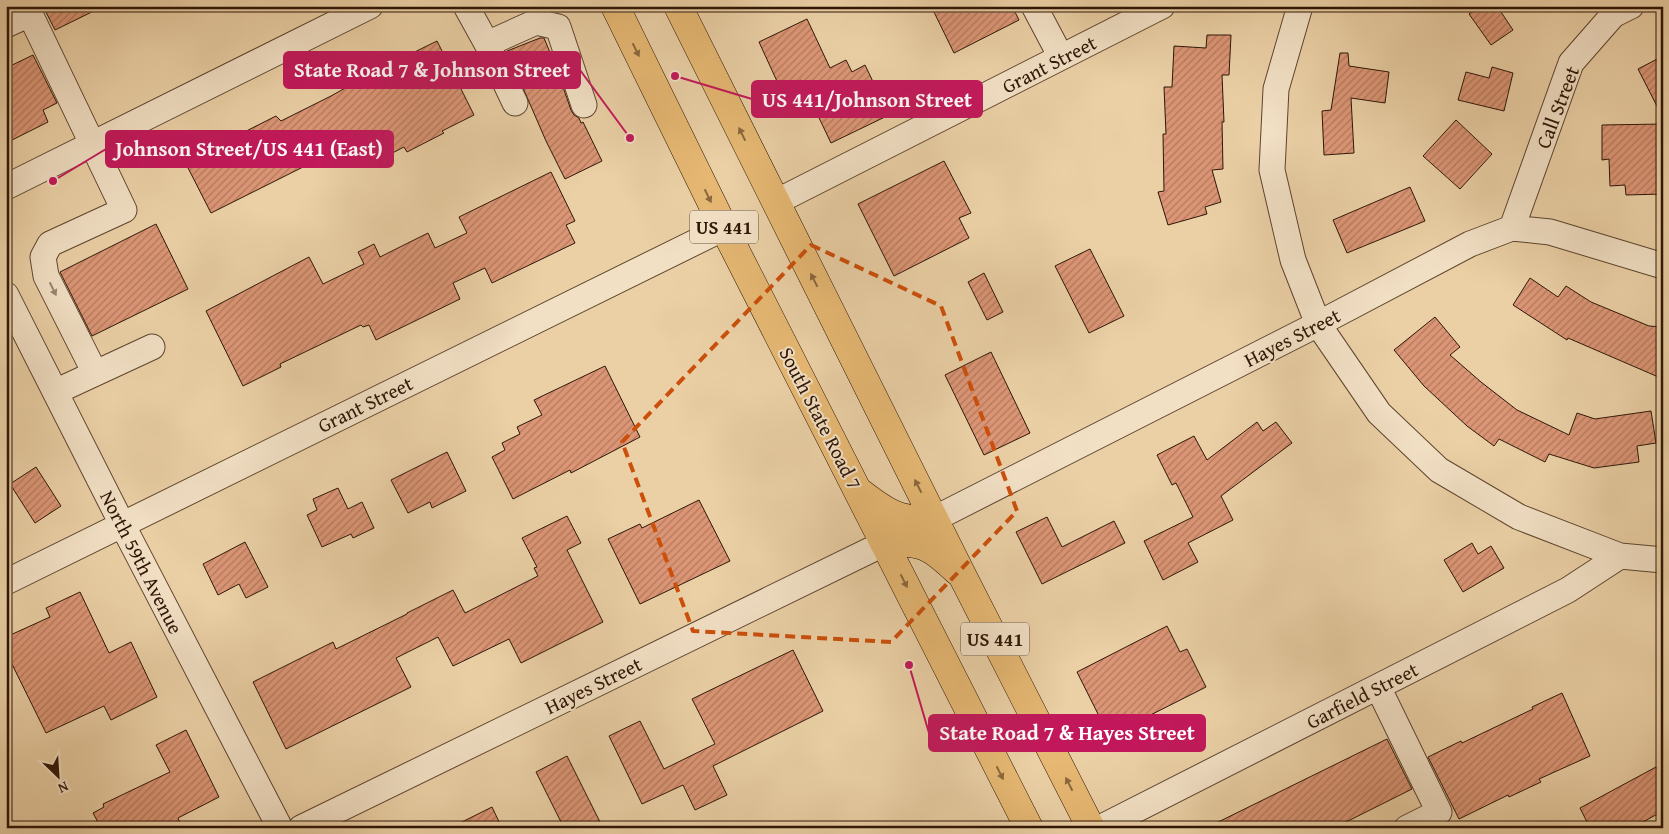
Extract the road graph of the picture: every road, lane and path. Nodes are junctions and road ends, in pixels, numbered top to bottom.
1 (370, 6) edge
2 (466, 6) edge
3 (615, 6) edge
4 (678, 6) edge
5 (1034, 6) edge
6 (1162, 6) edge
7 (1300, 6) edge
8 (1631, 6) edge
9 (328, 16) edge
10 (6, 25) edge
11 (487, 44) junction
12 (1061, 57) junction
13 (515, 103) dead end
14 (584, 106) dead end
15 (92, 144) junction
16 (6, 187) edge
17 (776, 202) junction
18 (724, 228) junction
19 (1512, 228) junction
20 (1663, 266) edge
21 (6, 295) edge
22 (1318, 324) junction
23 (152, 347) dead end
24 (95, 373) junction
25 (55, 392) junction
26 (858, 491) junction
27 (934, 519) junction
28 (122, 524) junction
29 (885, 543) junction
30 (1620, 556) junction
31 (1663, 560) edge
32 (963, 577) junction
33 (6, 582) edge
34 (1378, 687) junction
35 (280, 828) edge
36 (301, 828) edge
37 (1029, 828) edge
38 (1092, 828) edge
39 (1100, 828) edge
40 (1407, 828) edge

1 - 9 street
2 - 11 street
3 -> 18 main road, South State Road 7 / US 441
17 -> 4 main road, US 441
5 - 12 street
6 - 12 street, Grant Street
7 - 22 street
8 - 19 street, Call Street
9 - 15 street
10 - 15 street
11 - 13 street
11 - 14 street
12 - 17 street, Grant Street
15 - 16 street
15 -> 24 street
27 -> 17 main road, US 441
18 - 26 main road, South State Road 7 / US 441
18 - 28 street, Grant Street
19 - 20 street, Hayes Street
19 - 22 street, Hayes Street
21 - 25 street, North 59th Avenue
22 - 27 street, Hayes Street
22 - 30 street
23 - 24 street
24 - 25 street
25 - 28 street, North 59th Avenue
26 - 27 main road
26 - 29 main road, South State Road 7 / US 441
27 - 32 main road, US 441
28 - 33 street, Grant Street
28 - 35 street, North 59th Avenue
29 - 32 main road
29 - 36 street, Hayes Street
29 -> 37 main road, South State Road 7 / US 441
30 - 31 street
30 - 34 street, Garfield Street
38 -> 32 main road, US 441
34 - 39 street, Garfield Street
34 - 40 street

